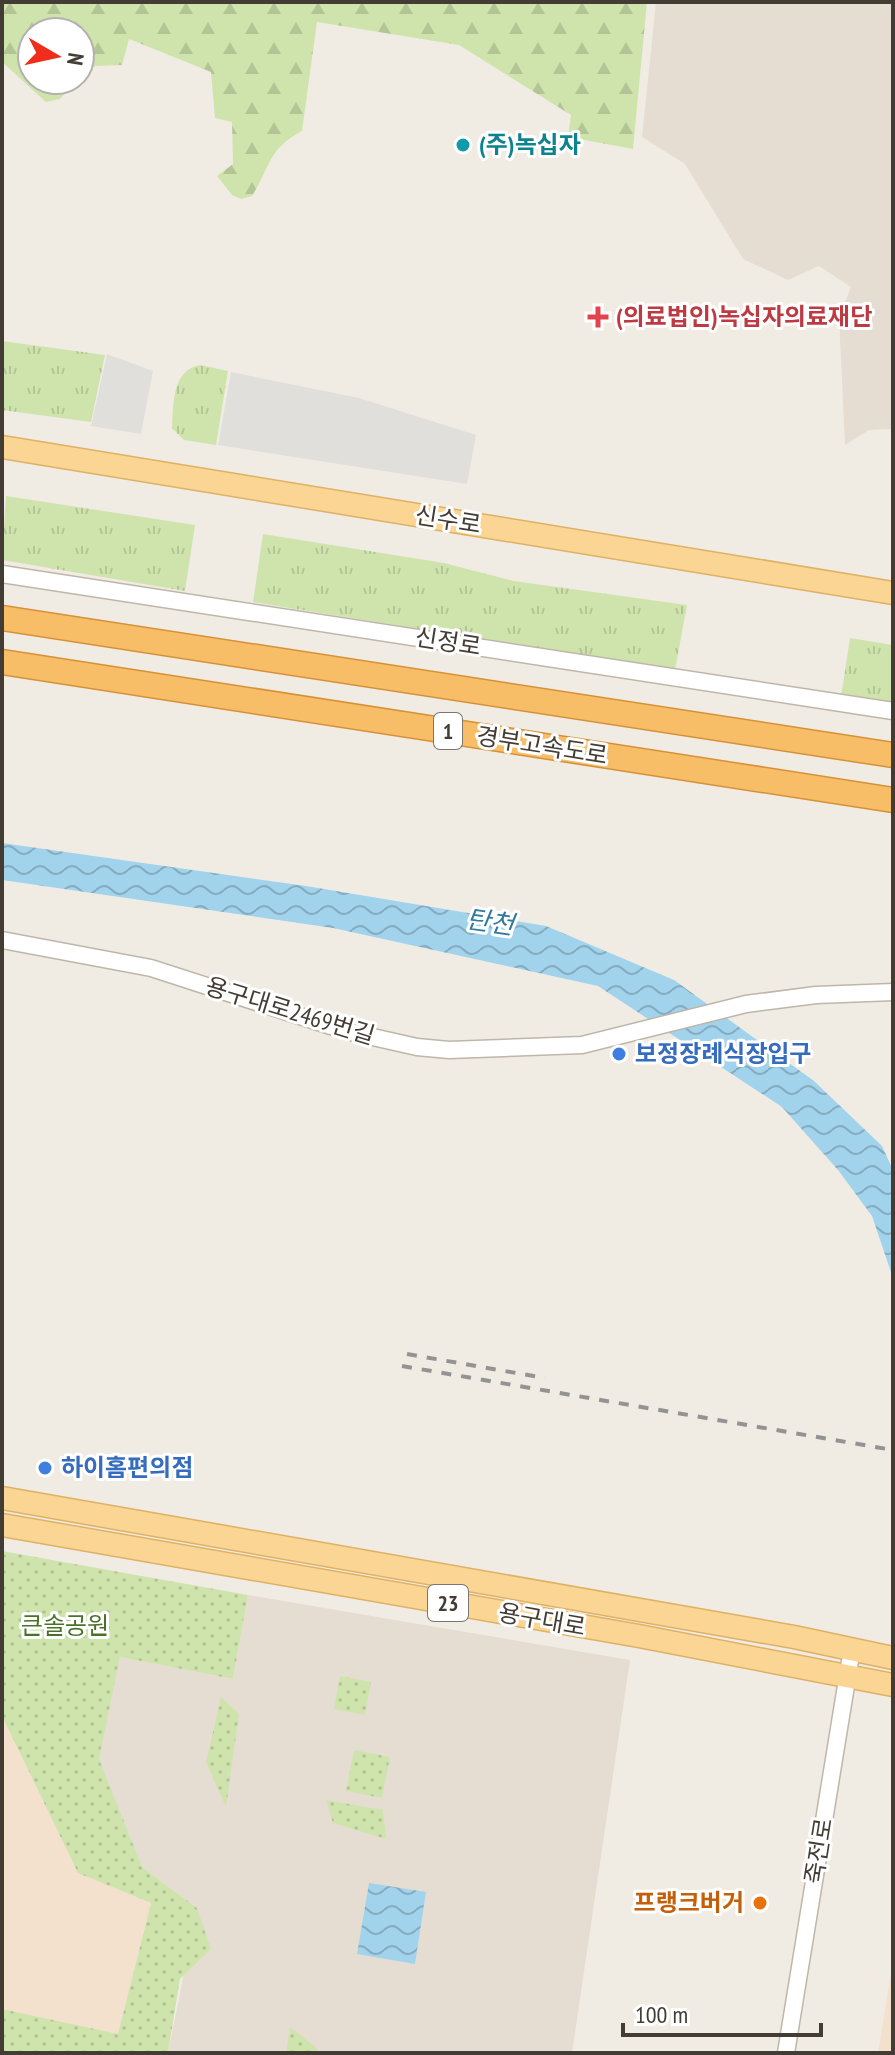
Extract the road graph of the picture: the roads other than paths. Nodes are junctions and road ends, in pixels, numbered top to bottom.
1 (2, 447) edge
2 (2, 574) edge
3 (893, 593) edge
4 (2, 618) edge
5 (2, 662) edge
6 (893, 711) edge
7 (893, 755) edge
8 (893, 800) edge
9 (2, 940) edge
10 (893, 992) edge
11 (2, 1498) edge
12 (2, 1525) edge
13 (852, 1649) junction
14 (893, 1658) edge
15 (847, 1675) junction
16 (893, 1685) edge
17 (786, 2053) edge

1 - 3 main road, 신수로
2 - 6 street, 신정로
4 - 7 highway, 경부고속도로 / 1
5 - 8 highway, 경부고속도로 / 1
9 - 10 street, 용구대로2469번길
11 - 13 main road, 용구대로 / 23
12 - 15 main road, 용구대로 / 23
13 - 14 main road, 용구대로 / 23
13 - 15 street, 죽전로
15 - 16 main road, 용구대로 / 23
15 - 17 street, 죽전로

